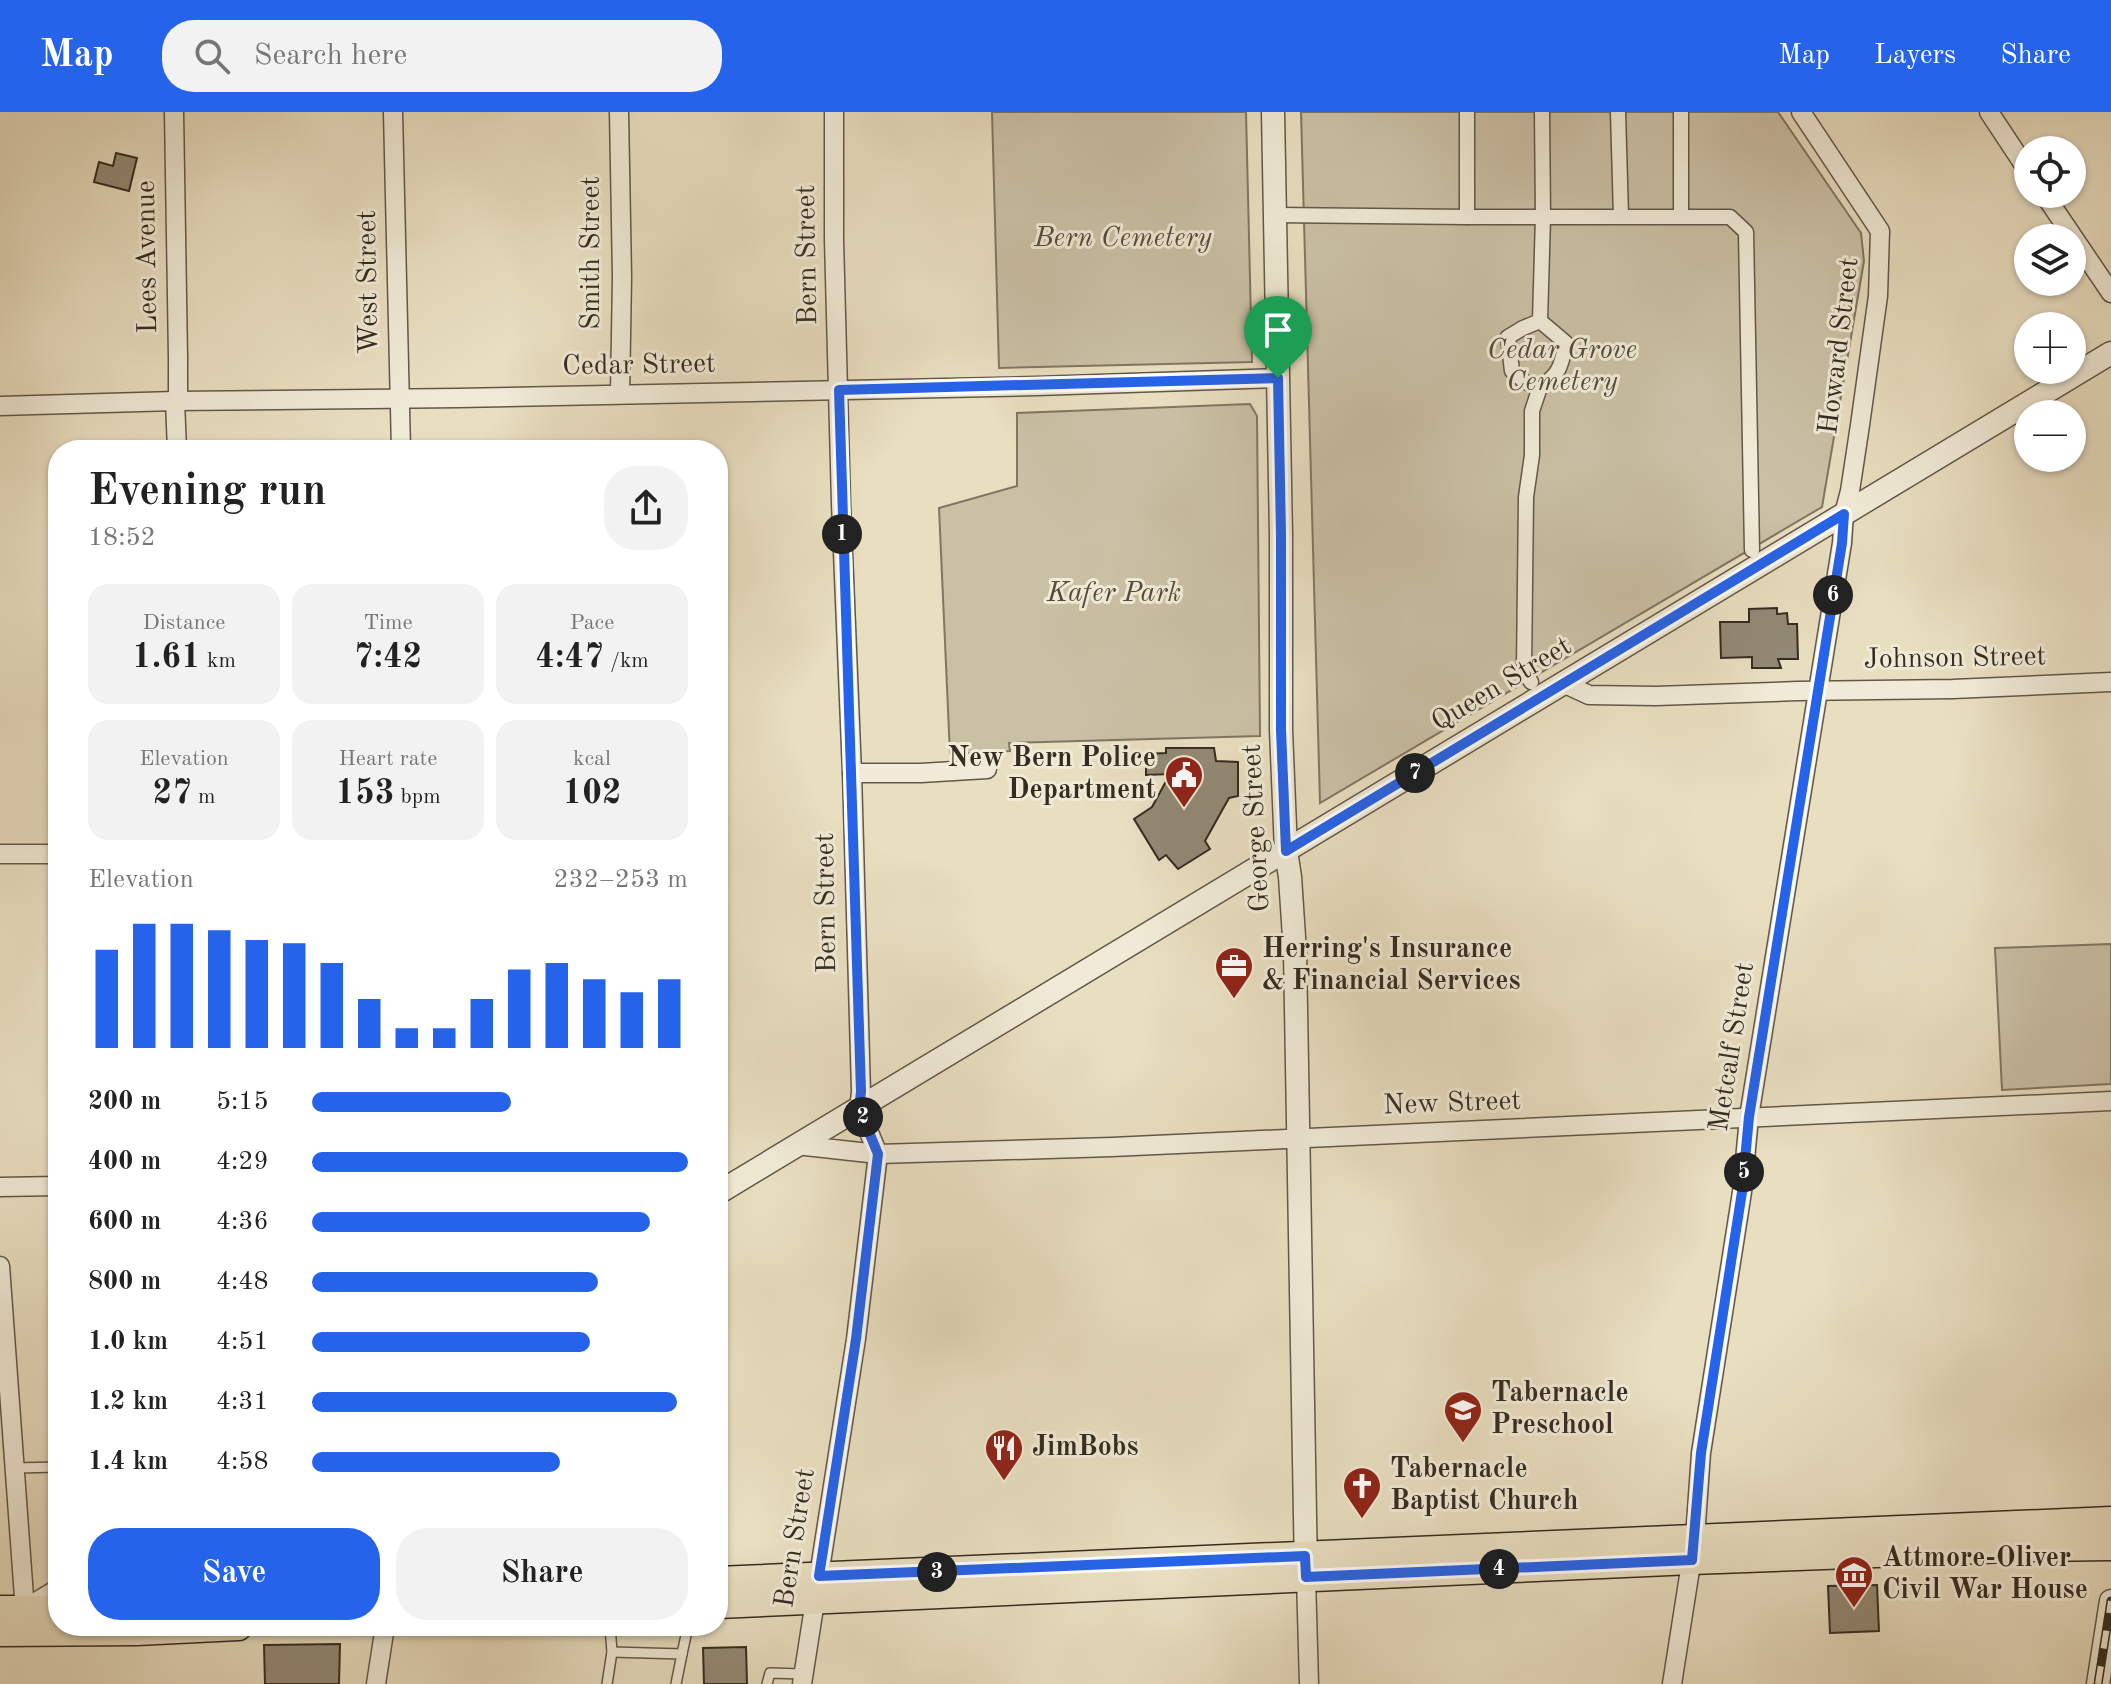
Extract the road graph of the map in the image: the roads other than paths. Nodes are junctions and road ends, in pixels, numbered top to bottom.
1 (174, 112) edge
2 (393, 112) edge
3 (619, 112) edge
4 (834, 112) edge
5 (1273, 112) edge
6 (1467, 112) edge
7 (1542, 112) edge
8 (1618, 112) edge
9 (1681, 112) edge
10 (1801, 112) edge
11 (1989, 112) edge
12 (2014, 150) edge
13 (2053, 208) edge
14 (1275, 215) junction
15 (1621, 216) junction
16 (1681, 216) junction
17 (1467, 217) junction
18 (1543, 217) junction
19 (2111, 293) edge
20 (1540, 321) junction
21 (2111, 353) edge
22 (1278, 378) junction
23 (1540, 387) junction
24 (839, 390) junction
25 (620, 394) junction
26 (400, 397) junction
27 (175, 401) junction
28 (0, 406) edge
29 (177, 440) edge
30 (401, 440) edge
31 (1844, 514) junction
32 (1752, 550) dead end
33 (1531, 682) dead end
34 (2111, 682) edge
35 (1563, 683) junction
36 (1818, 690) junction
37 (987, 769) dead end
38 (852, 773) junction
39 (1286, 851) junction
40 (0, 854) edge
41 (48, 854) edge
42 (2111, 1101) edge
43 (859, 1108) junction
44 (1749, 1117) junction
45 (1298, 1138) junction
46 (796, 1145) junction
47 (878, 1154) junction
48 (48, 1186) edge
49 (0, 1187) edge
50 (728, 1187) edge
51 (0, 1266) edge
52 (48, 1467) edge
53 (15, 1468) junction
54 (2111, 1521) edge
55 (2111, 1529) edge
56 (2111, 1546) edge
57 (2006, 1548) junction
58 (1694, 1549) junction
59 (1306, 1567) junction
60 (728, 1582) edge
61 (817, 1588) junction
62 (48, 1597) edge
63 (2111, 1601) edge
64 (728, 1602) edge
65 (48, 1613) edge
66 (6, 1624) edge
67 (48, 1626) edge
68 (383, 1636) edge
69 (611, 1636) edge
70 (686, 1636) edge
71 (612, 1652) junction
72 (682, 1654) junction
73 (803, 1679) edge
74 (376, 1684) edge
75 (607, 1684) edge
76 (676, 1684) edge
77 (767, 1684) edge
78 (1309, 1684) edge
79 (1672, 1684) edge
80 (2098, 1684) edge

1 - 27 street, Lees Avenue
2 - 26 street, West Street
3 - 25 street, Smith Street
4 - 24 street, Bern Street
5 - 14 street, George Street
6 - 17 street
7 - 18 street
8 - 15 street
9 - 16 street
10 - 31 street, Howard Street
11 - 12 street
13 - 19 street
14 - 17 street
14 - 22 street, George Street
15 - 16 street
15 - 18 street
16 - 32 street
17 - 18 street
18 - 20 street
20 - 23 street
20 - 23 street
21 - 31 street, Queen Street
22 - 24 street, Cedar Street
22 - 39 street, George Street
23 - 33 street
24 - 25 street, Cedar Street
24 - 38 street, Bern Street
25 - 26 street, Cedar Street
26 - 27 street, Cedar Street
26 - 30 street, West Street
27 - 28 street, Cedar Street
27 - 29 street, Lees Avenue
31 - 35 street, Queen Street
31 - 36 street, Metcalf Street
34 - 36 street, Johnson Street
35 - 36 street, Johnson Street
35 - 39 street, Queen Street
36 - 44 street, Metcalf Street
37 - 38 street
38 - 43 street, Bern Street
39 - 43 street, Queen Street
39 - 45 street, George Street
40 - 41 street
42 - 44 street, New Street
43 - 46 street, Queen Street
43 - 47 street, Bern Street
44 - 45 street, New Street
44 - 58 street, Metcalf Street
45 - 47 street, New Street
45 - 59 street, George Street
46 - 47 street, New Street
46 - 50 street, Queen Street
47 - 61 street, Bern Street
48 - 49 street
51 - 53 street
52 - 53 lane
53 - 66 street
54 - 58 main road
55 - 57 main road
56 - 57 main road
57 - 58 main road
58 - 59 main road
58 - 79 street, Metcalf Street
59 - 61 main road
59 - 78 street, George Street
60 - 61 main road
61 - 64 main road
61 - 73 street, Bern Street
62 - 66 street
63 - 80 street
65 - 66 main road
66 - 67 main road
68 - 74 street
69 - 71 lane
70 - 72 lane
71 - 72 lane
71 - 75 lane
72 - 76 lane
73 - 77 lane

